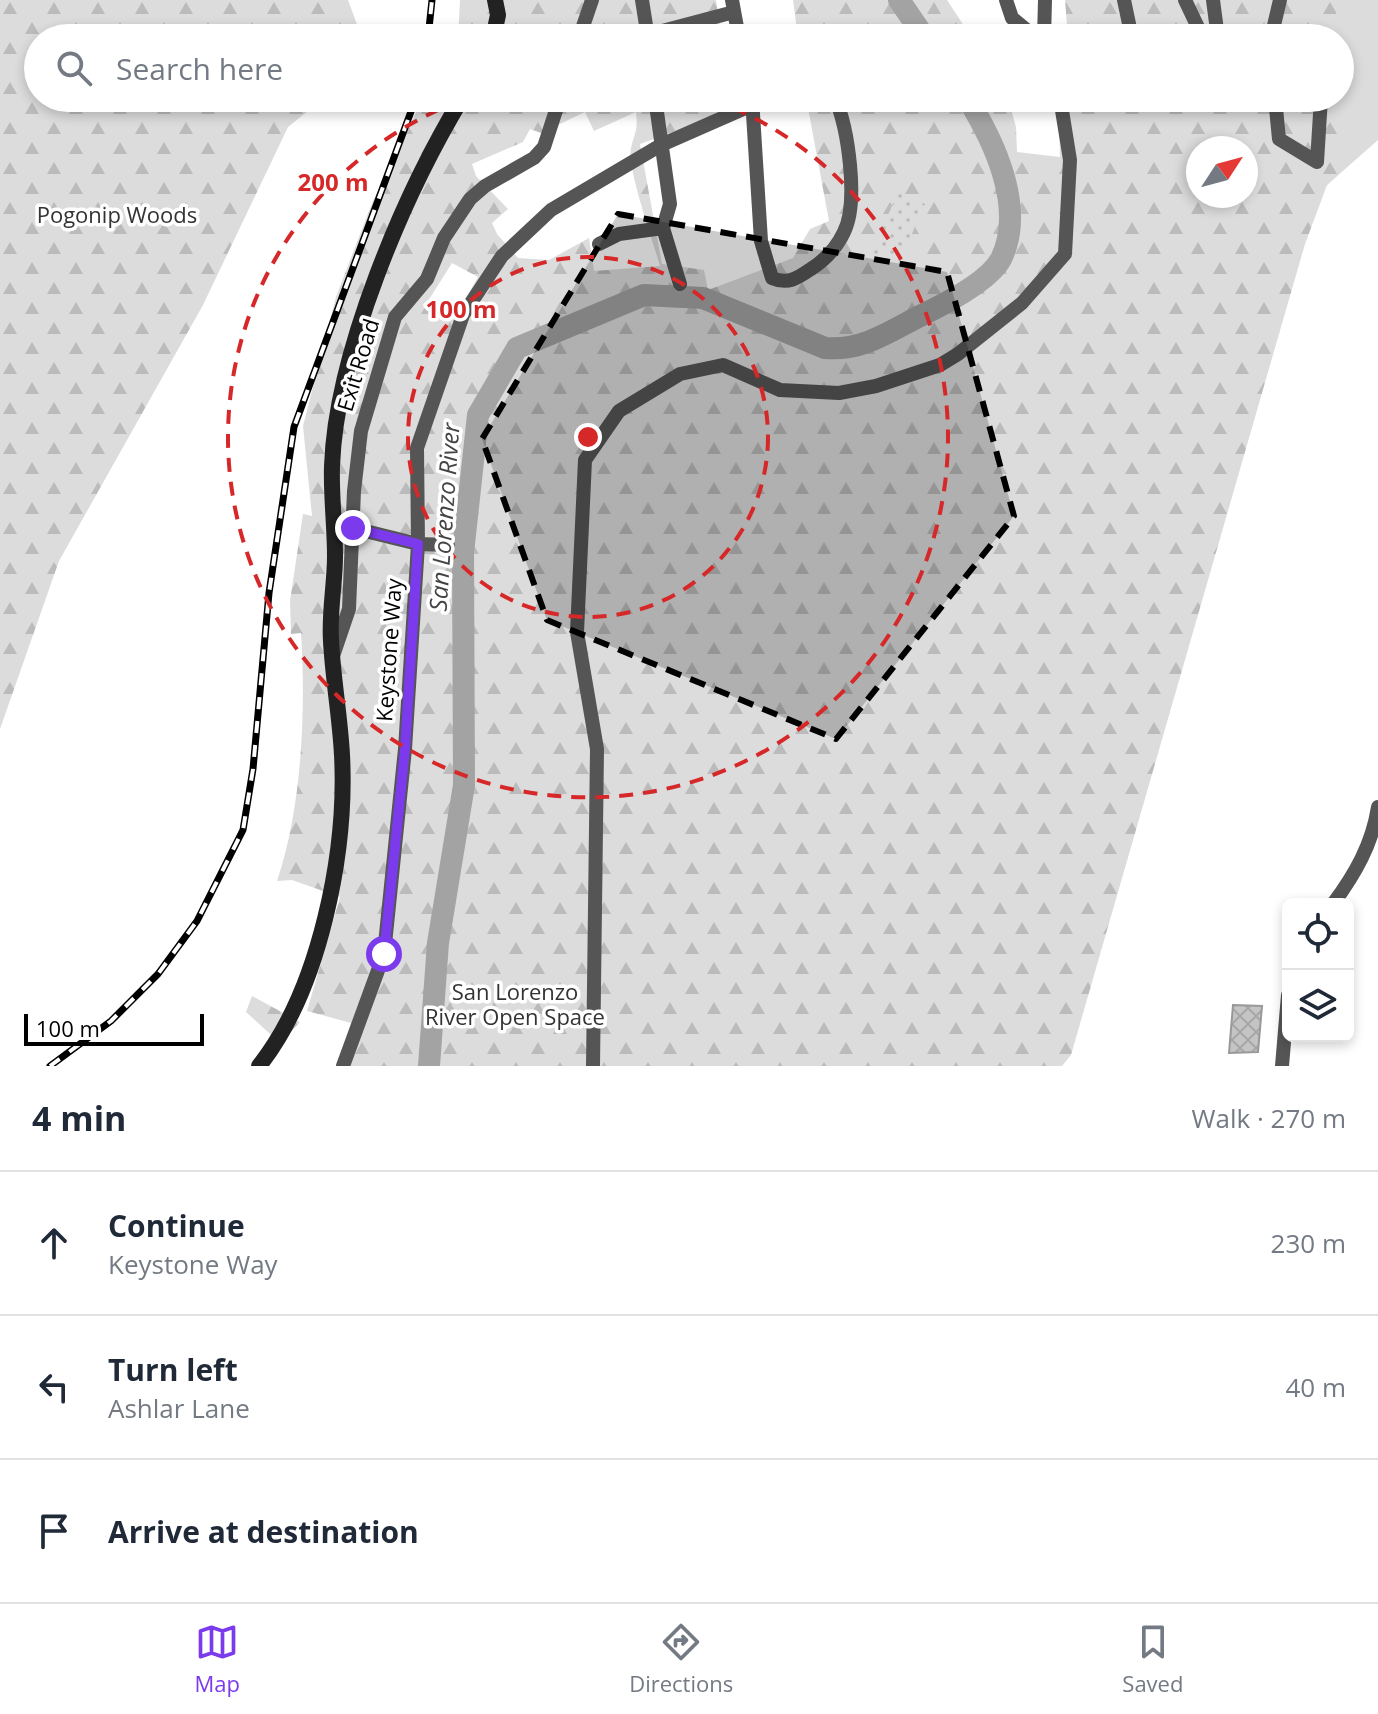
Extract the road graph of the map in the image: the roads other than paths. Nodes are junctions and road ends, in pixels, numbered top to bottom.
1 (495, 0) edge
2 (592, 0) edge
3 (642, 0) edge
4 (1006, 0) edge
5 (1045, 0) edge
6 (1124, 0) edge
7 (1185, 0) edge
8 (1213, 0) edge
9 (1280, 0) edge
10 (733, 6) edge
11 (496, 24) edge
12 (584, 24) edge
13 (645, 24) edge
14 (683, 24) edge
15 (1019, 24) edge
16 (1044, 24) edge
17 (1129, 24) edge
18 (1196, 24) edge
19 (1216, 24) edge
20 (1274, 24) edge
21 (454, 112) edge
22 (555, 112) edge
23 (657, 112) edge
24 (730, 112) edge
25 (754, 112) edge
26 (839, 112) edge
27 (1062, 112) edge
28 (1276, 112) edge
29 (1320, 112) edge
30 (661, 145) junction
31 (663, 228) junction
32 (599, 244) dead end
33 (680, 284) dead end
34 (353, 528) junction
35 (418, 544) junction
36 (448, 545) dead end
37 (333, 657) junction
38 (1378, 807) edge
39 (1337, 898) edge
40 (1284, 1042) edge
41 (259, 1066) edge
42 (343, 1066) edge
43 (593, 1066) edge
44 (1282, 1066) edge

1 - 11 main road
2 - 12 street
3 - 13 street
4 - 15 street
5 - 16 street
6 - 17 street
7 - 18 street
8 - 19 street
9 - 20 street
10 - 14 street
21 - 37 main road
22 - 34 street, Exit Road
23 - 30 street
24 - 30 street, Keystone Way
25 - 26 street
27 - 43 street
28 - 29 street
30 - 31 street
30 - 35 street, Keystone Way
31 - 32 street
31 - 33 street
34 - 35 street
34 - 37 street, Exit Road
35 - 36 street
35 - 42 street, Keystone Way
37 - 41 main road
38 - 39 street
40 - 44 street

